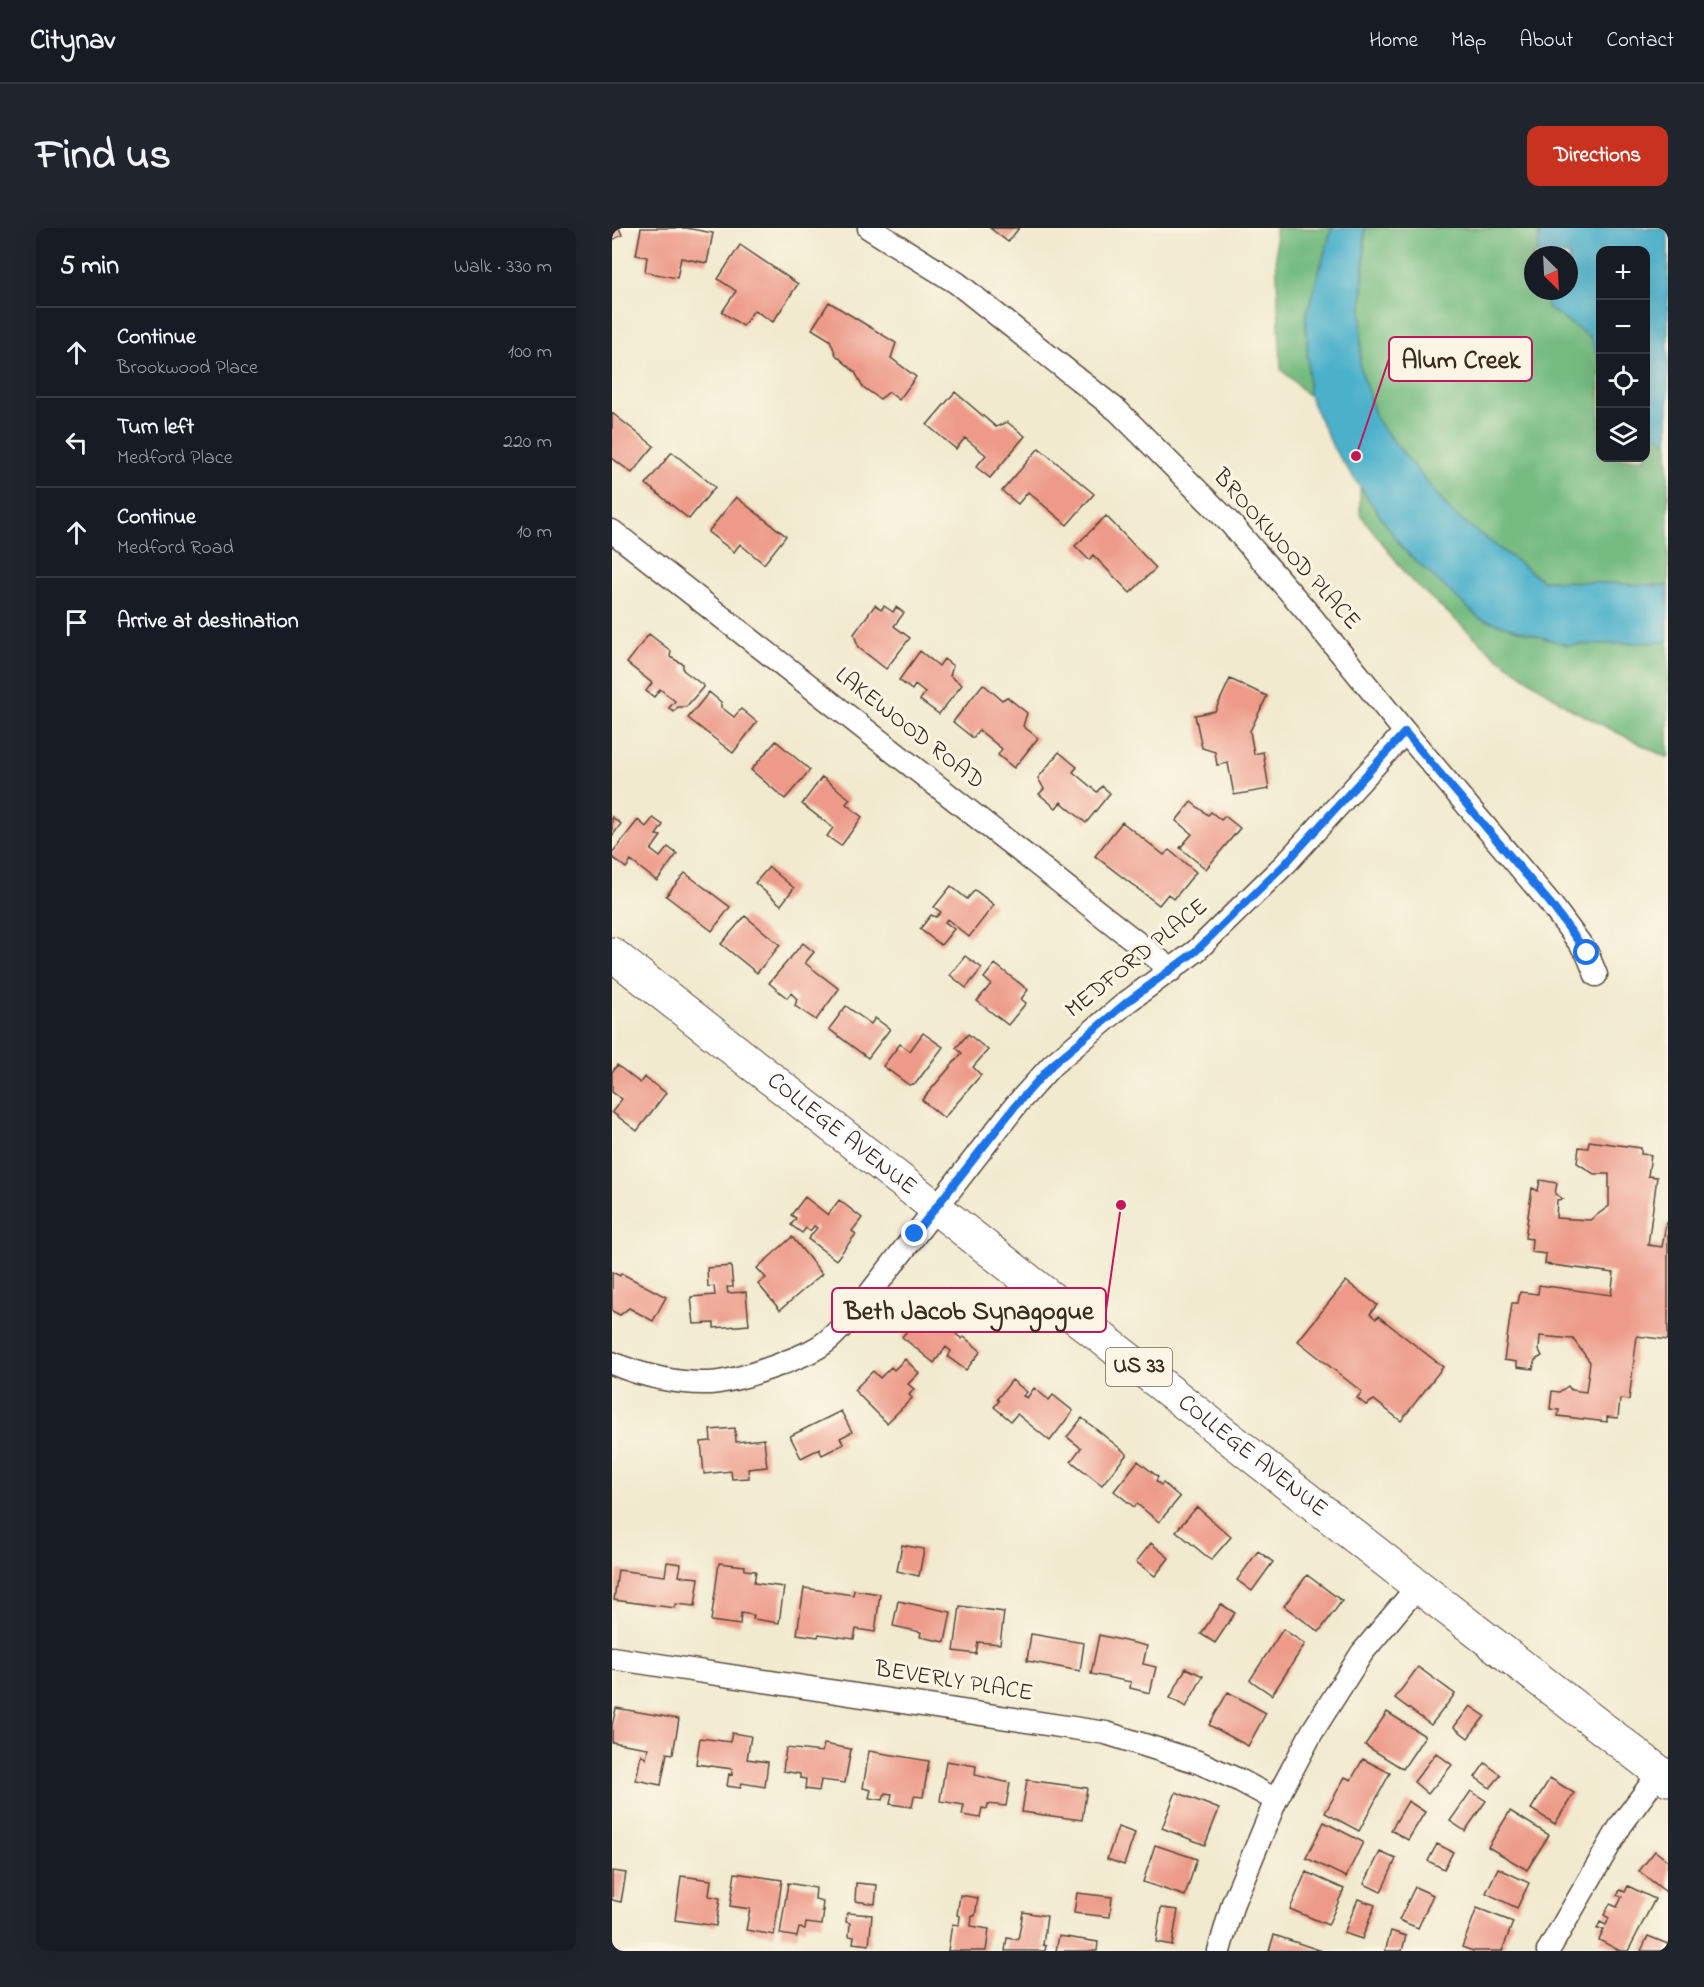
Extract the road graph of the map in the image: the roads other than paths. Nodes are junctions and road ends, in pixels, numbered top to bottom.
1 (869, 228) edge
2 (612, 531) edge
3 (1405, 732) junction
4 (612, 954) edge
5 (1172, 970) junction
6 (1596, 975) dead end
7 (936, 1207) junction
8 (612, 1363) edge
9 (1418, 1586) junction
10 (612, 1658) edge
11 (1664, 1775) edge
12 (1276, 1800) junction
13 (1219, 1951) edge
14 (1548, 1951) edge

1 - 3 street, BROOKWOOD PLACE
2 - 5 street, LAKEWOOD ROAD
3 - 5 street, MEDFORD PLACE
3 - 6 street, BROOKWOOD PLACE
4 - 7 main road, COLLEGE AVENUE / US 33
5 - 7 street, MEDFORD PLACE
7 - 8 street, MEDFORD PLACE
7 - 9 main road, COLLEGE AVENUE / US 33
9 - 11 main road, COLLEGE AVENUE / US 33
9 - 12 street
10 - 12 street, BEVERLY PLACE
11 - 14 street
12 - 13 street

